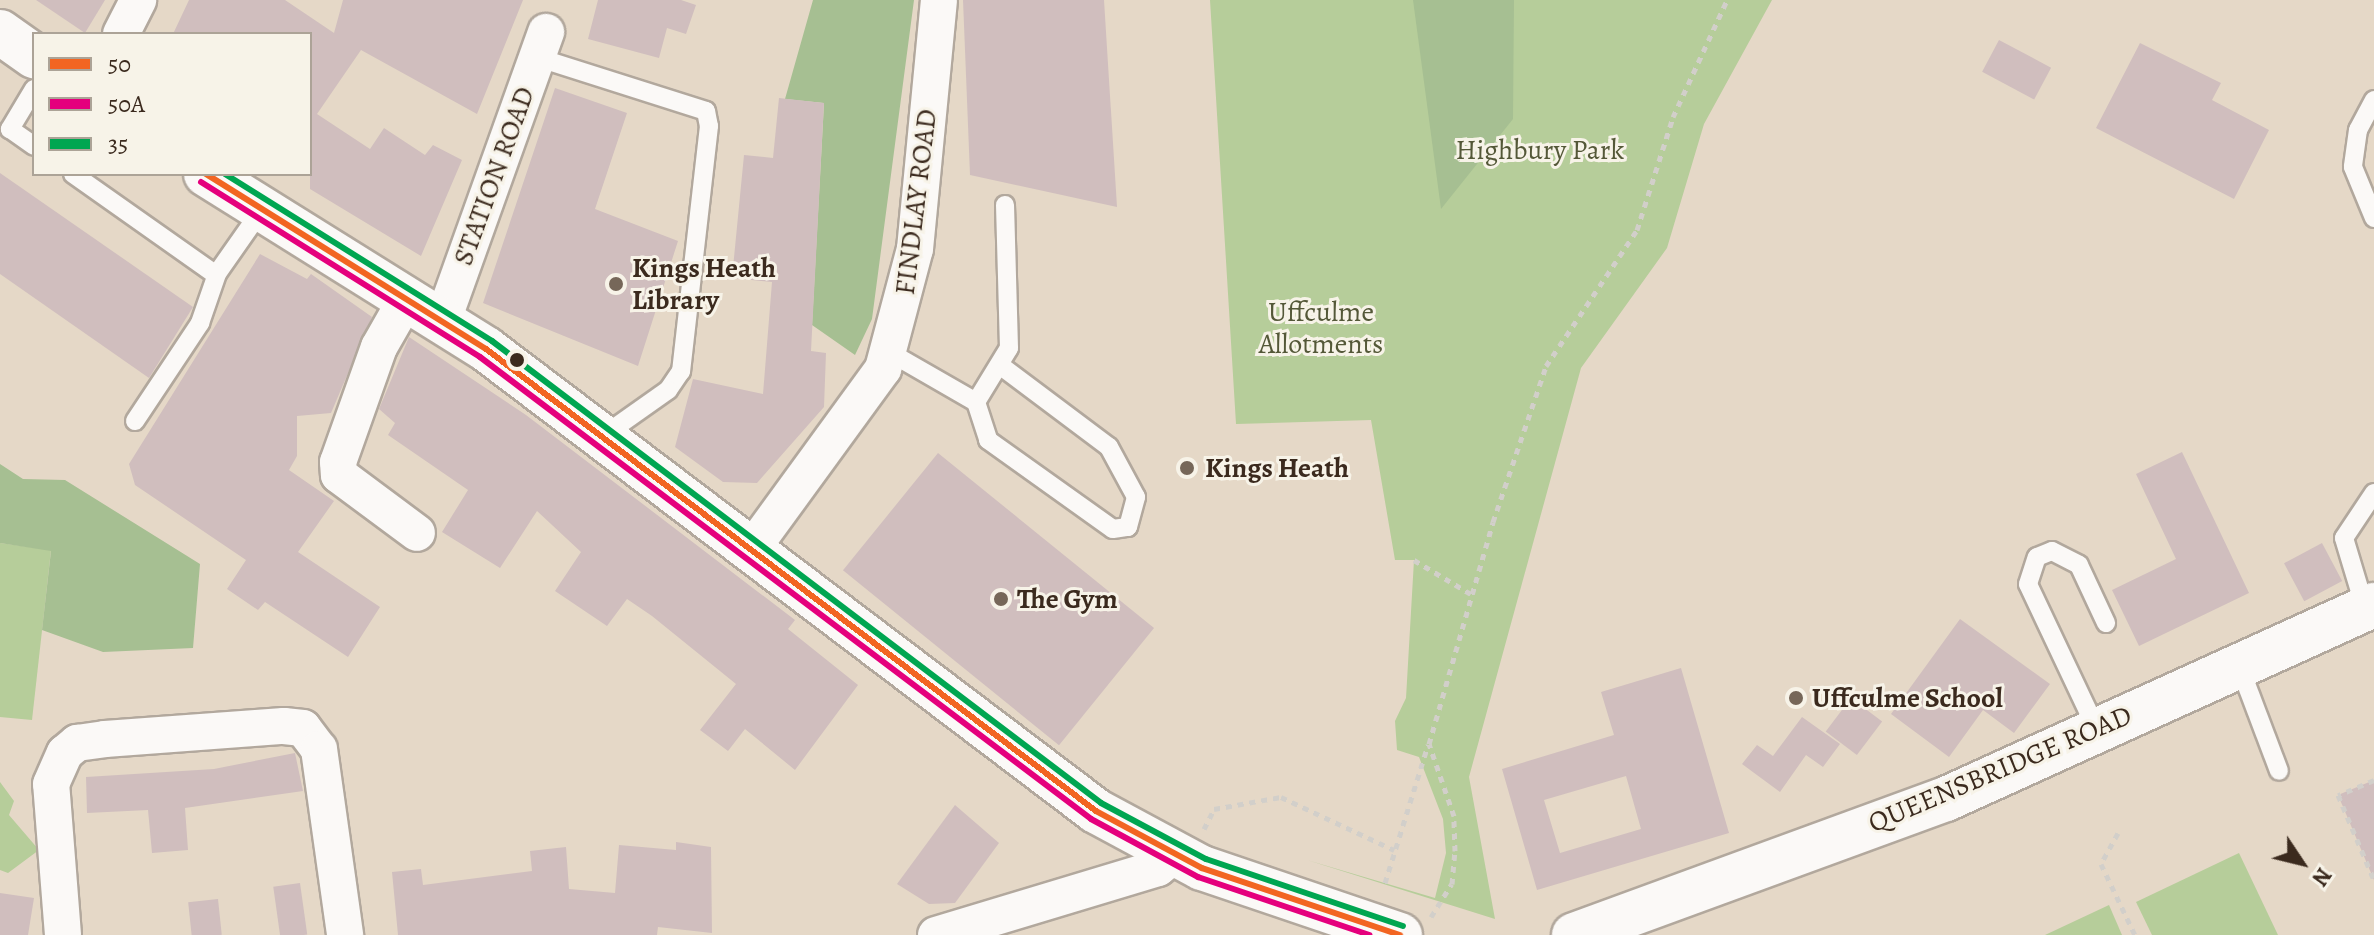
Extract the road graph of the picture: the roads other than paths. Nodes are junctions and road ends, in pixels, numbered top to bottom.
1 (138, 0) edge
2 (939, 0) edge
3 (546, 27) edge
4 (0, 32) edge
5 (122, 32) edge
6 (32, 55) edge
7 (32, 92) edge
8 (2374, 100) edge
9 (32, 145) edge
10 (76, 176) edge
11 (209, 176) edge
12 (1005, 205) dead end
13 (263, 208) junction
14 (2374, 218) edge
15 (217, 274) junction
16 (425, 309) junction
17 (889, 352) junction
18 (1001, 366) junction
19 (976, 402) junction
20 (135, 421) dead end
21 (603, 436) junction
22 (2374, 493) edge
23 (417, 533) dead end
24 (751, 550) junction
25 (2369, 606) edge
26 (2106, 623) dead end
27 (2239, 665) junction
28 (2096, 728) junction
29 (2279, 771) dead end
30 (1187, 862) junction
31 (1414, 929) edge
32 (954, 933) edge
33 (63, 935) edge
34 (345, 935) edge
35 (1574, 935) edge

1 - 5 street
2 - 17 street, FINDLAY ROAD
3 - 16 street, STATION ROAD
3 - 21 lane
4 - 6 main road
7 - 9 lane
8 - 14 lane
10 - 15 lane
11 - 13 main road
12 - 18 lane
13 - 15 lane
13 - 16 main road
15 - 20 lane
16 - 21 main road
16 - 23 street, STATION ROAD
17 - 19 lane
17 - 24 street, FINDLAY ROAD
18 - 19 lane
18 - 19 lane
21 - 24 main road
22 - 25 lane
24 - 30 main road
25 - 27 main road, QUEENSBRIDGE ROAD
26 - 28 lane
27 - 28 main road, QUEENSBRIDGE ROAD
27 - 29 lane
28 - 35 main road, QUEENSBRIDGE ROAD
30 - 31 main road
30 - 32 street
33 - 34 street

